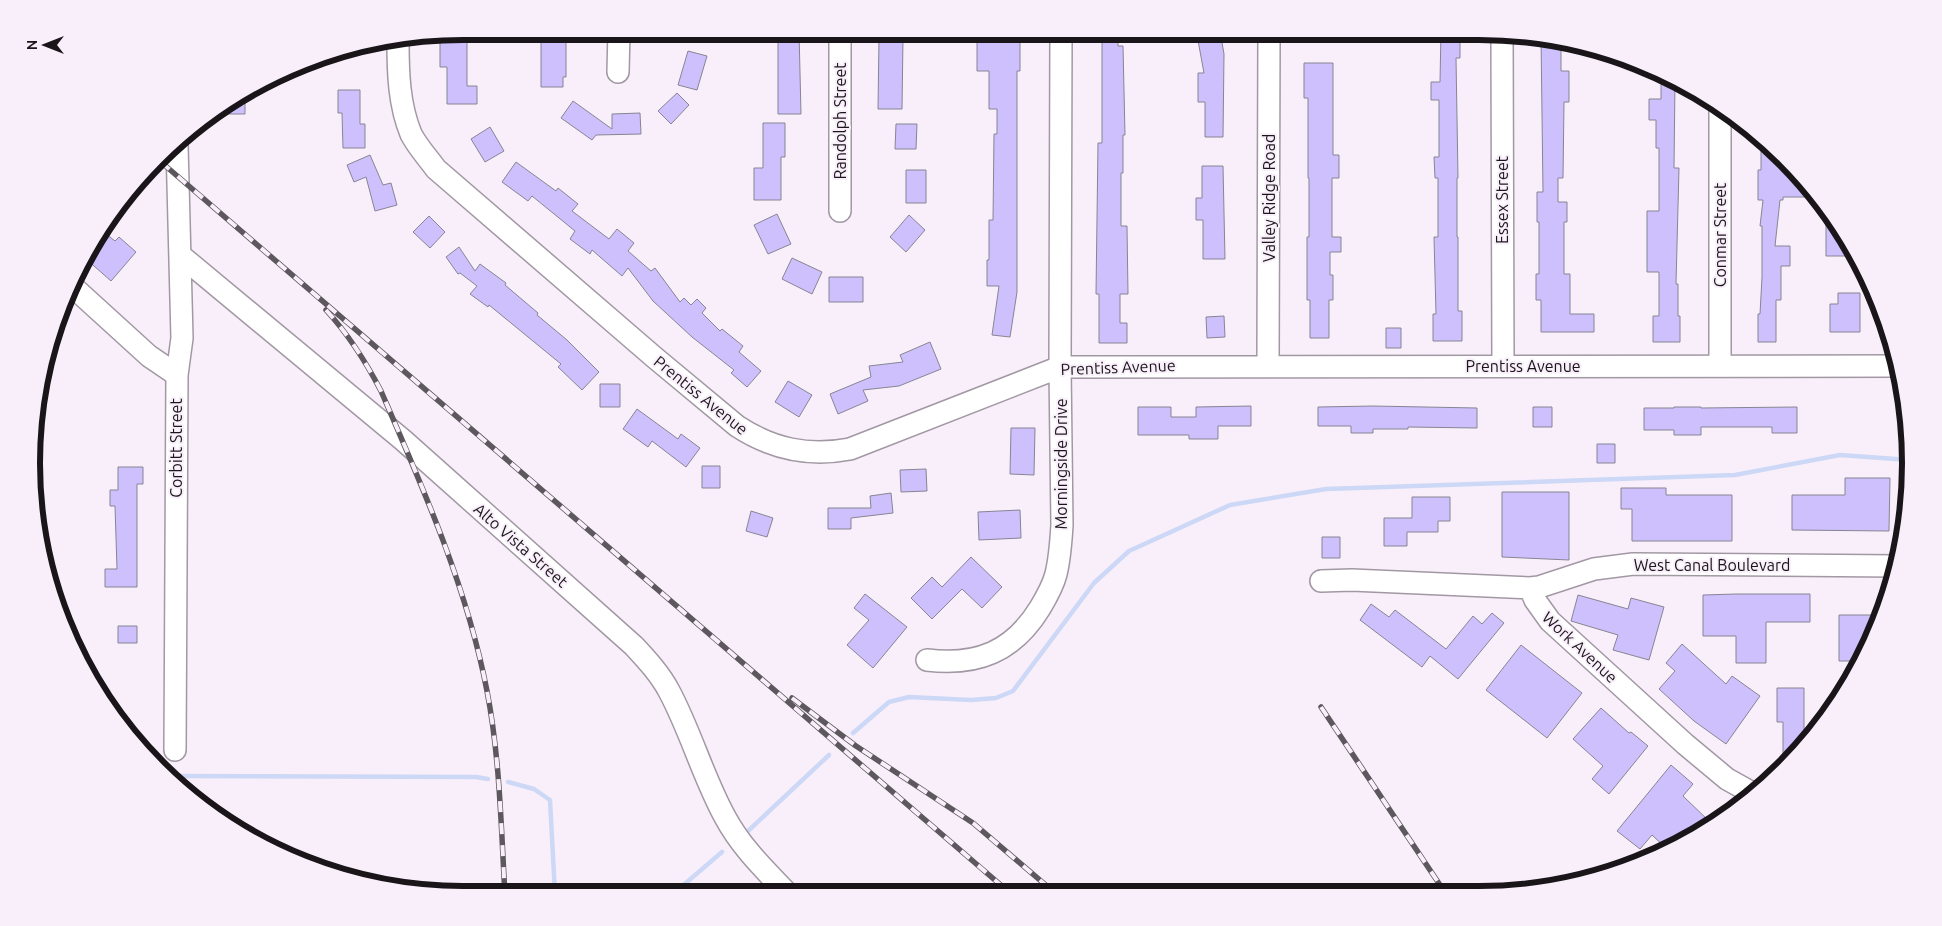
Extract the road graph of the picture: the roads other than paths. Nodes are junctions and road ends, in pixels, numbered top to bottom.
1 (619, 40) edge
2 (840, 40) edge
3 (1061, 40) edge
4 (1269, 40) edge
5 (1502, 41) edge
6 (398, 45) edge
7 (618, 72) dead end
8 (1720, 115) edge
9 (177, 151) edge
10 (840, 211) dead end
11 (180, 255) junction
12 (77, 290) edge
13 (1060, 366) junction
14 (1268, 366) junction
15 (1502, 366) junction
16 (1720, 366) junction
17 (1891, 366) edge
18 (177, 375) junction
19 (1889, 566) edge
20 (1321, 581) dead end
21 (1530, 588) junction
22 (927, 660) dead end
23 (175, 750) dead end
24 (1747, 790) edge
25 (780, 886) edge

1 - 7 street
2 - 10 street, Randolph Street
3 - 13 street, Morningside Drive
4 - 14 street, Valley Ridge Road
5 - 15 street, Essex Street
6 - 13 street, Prentiss Avenue
8 - 16 street, Conmar Street
9 - 11 street, Corbitt Street
11 - 18 street, Corbitt Street
11 - 25 street, Alto Vista Street
12 - 18 street
13 - 14 street, Prentiss Avenue
13 - 22 street, Morningside Drive
14 - 15 street, Prentiss Avenue
15 - 16 street, Prentiss Avenue
16 - 17 street, Prentiss Avenue
18 - 23 street, Corbitt Street
19 - 21 street, West Canal Boulevard
20 - 21 street
21 - 24 street, Work Avenue

